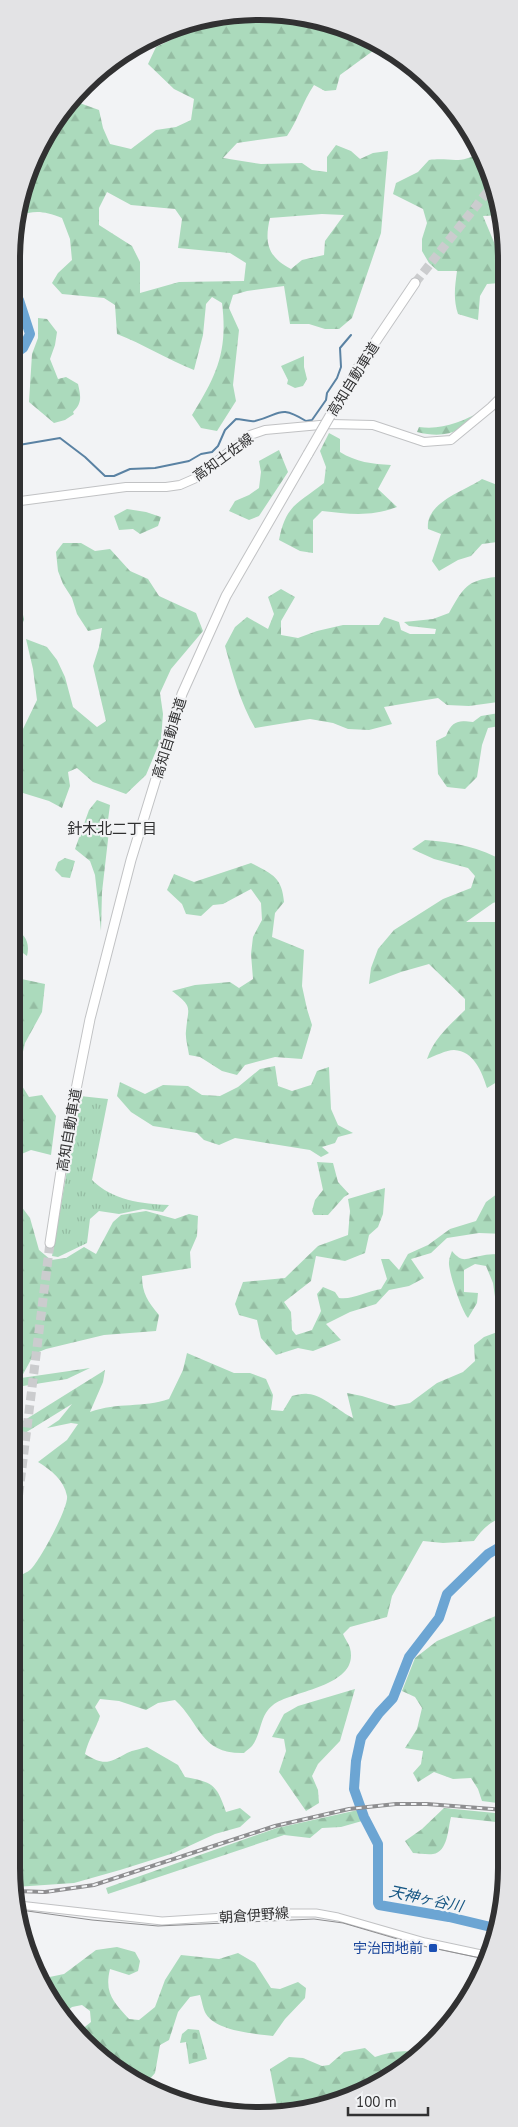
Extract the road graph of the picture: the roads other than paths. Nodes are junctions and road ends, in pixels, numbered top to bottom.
1 (415, 283) tunnel mouth
2 (498, 400) edge
3 (20, 501) edge
4 (50, 1244) tunnel mouth
5 (23, 1906) edge
6 (482, 1954) edge

1 - 4 highway, 高知自動車道, bridge
2 - 3 main road, 高知土佐線
5 - 6 main road, 朝倉伊野線

